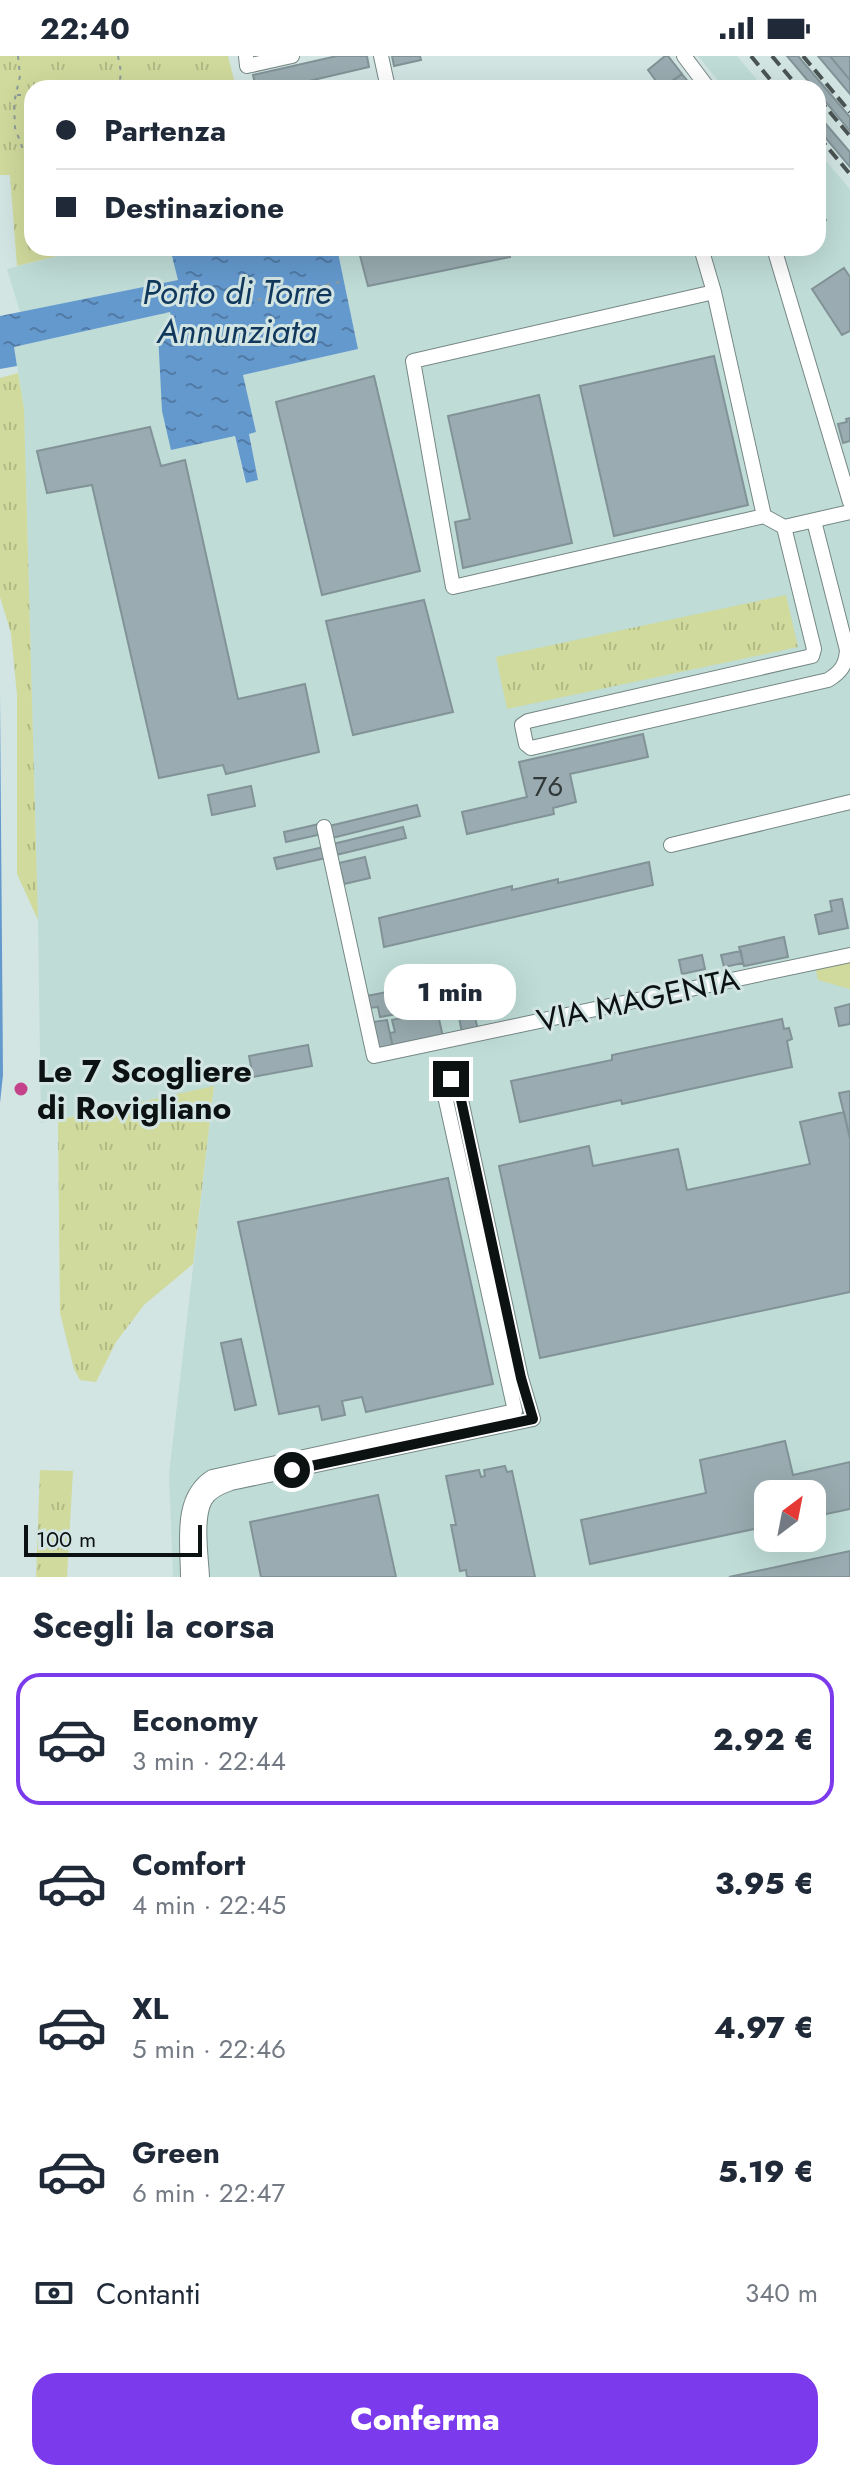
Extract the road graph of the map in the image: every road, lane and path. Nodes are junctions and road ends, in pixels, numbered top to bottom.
1 (18, 56) edge
2 (118, 56) edge
3 (292, 56) edge
4 (381, 56) edge
5 (684, 56) edge
6 (247, 61) edge
7 (120, 80) edge
8 (386, 80) edge
9 (702, 80) edge
10 (16, 96) junction
11 (24, 96) edge
12 (24, 152) edge
13 (703, 256) edge
14 (776, 256) edge
15 (344, 281) dead end
16 (714, 292) junction
17 (238, 304) dead end
18 (850, 502) edge
19 (850, 512) edge
20 (764, 516) junction
21 (814, 521) junction
22 (784, 527) junction
23 (850, 802) edge
24 (324, 827) dead end
25 (671, 845) dead end
26 (850, 955) edge
27 (188, 1577) edge
28 (202, 1577) edge

1 - 10 path
2 - 7 path
3 - 6 street
4 - 8 street
5 - 9 street
10 - 11 path
10 - 12 path
13 - 16 street
14 - 18 street
15 - 17 path
16 - 20 street
16 - 20 street
19 - 21 street
20 - 22 street
21 - 22 street
21 - 22 street
23 - 25 street
24 - 26 street, VIA MAGENTA
27 - 28 street

